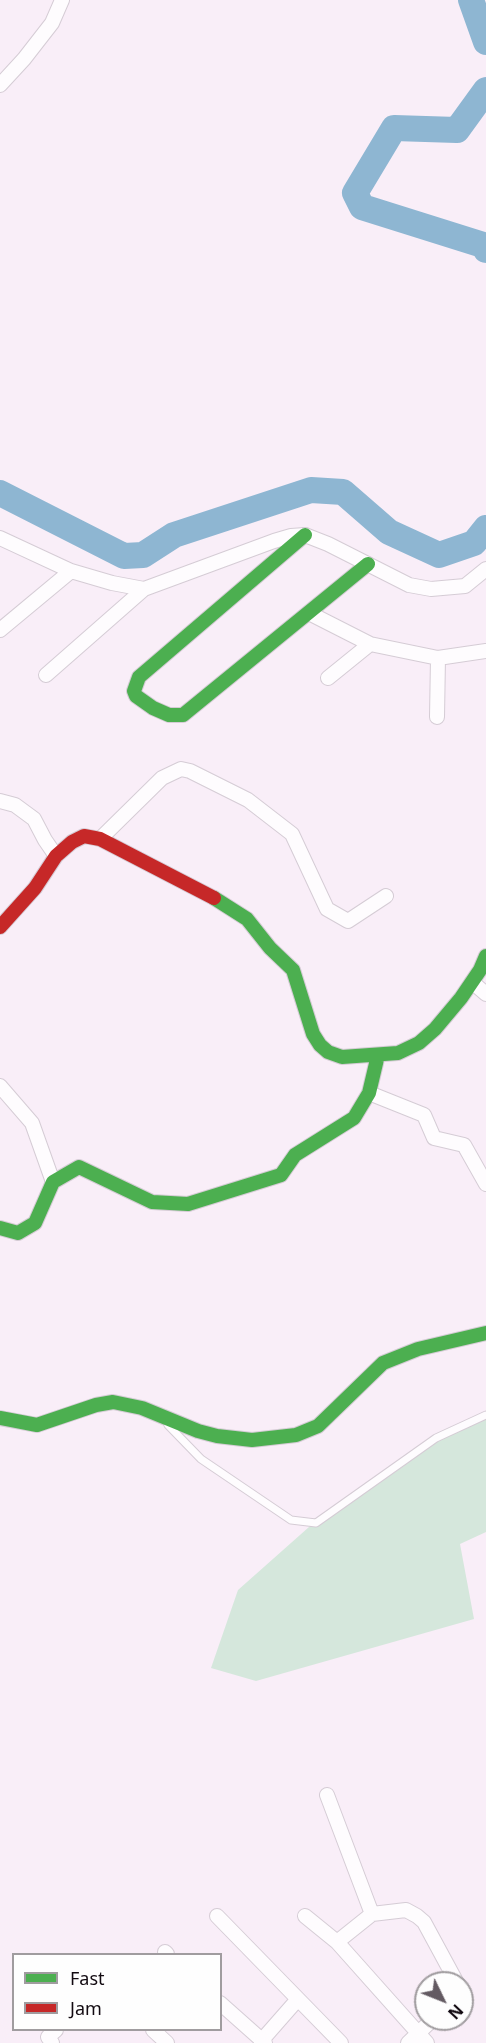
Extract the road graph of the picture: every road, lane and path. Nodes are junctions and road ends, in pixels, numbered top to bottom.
1 (62, 0) edge
2 (0, 85) edge
3 (305, 536) junction
4 (6, 541) edge
5 (0, 553) edge
6 (368, 564) junction
7 (486, 569) edge
8 (71, 571) junction
9 (144, 589) junction
10 (309, 613) junction
11 (0, 630) edge
12 (370, 644) junction
13 (486, 651) edge
14 (438, 658) junction
15 (46, 675) dead end
16 (328, 678) dead end
17 (437, 717) dead end
18 (0, 801) edge
19 (100, 839) junction
20 (56, 856) junction
21 (386, 896) dead end
22 (0, 927) edge
23 (486, 956) edge
24 (472, 982) junction
25 (486, 994) edge
26 (378, 1056) junction
27 (0, 1086) edge
28 (369, 1093) junction
29 (53, 1182) junction
30 (486, 1184) edge
31 (0, 1228) edge
32 (486, 1333) edge
33 (158, 1415) junction
34 (486, 1415) edge
35 (0, 1418) edge
36 (327, 1795) dead end
37 (372, 1914) junction
38 (217, 1916) dead end
39 (305, 1916) dead end
40 (337, 1942) junction
41 (451, 1971) edge
42 (298, 1999) junction
43 (222, 2005) edge
44 (55, 2031) edge
45 (154, 2031) edge
46 (417, 2040) edge
47 (262, 2042) edge
48 (52, 2043) edge
49 (167, 2043) edge
50 (340, 2043) edge

1 - 2 street
3 - 6 street
3 - 9 street
3 - 10 street
4 - 5 street
4 - 8 street
6 - 7 street
6 - 10 street
8 - 9 street
8 - 11 street
9 - 15 street
10 - 12 street
12 - 14 street
12 - 16 street
13 - 14 street
14 - 17 street
18 - 20 street
19 - 20 street
19 - 21 street
19 - 26 street
20 - 22 street
23 - 24 street
24 - 25 street
24 - 26 street
26 - 28 street
27 - 29 street
28 - 29 street
28 - 30 street
29 - 31 street
32 - 33 street
33 - 34 lane
33 - 35 street
36 - 37 street
37 - 40 street
37 - 41 street
38 - 42 street
39 - 40 street
40 - 46 street
42 - 47 street
42 - 50 street
43 - 47 street
44 - 48 street
45 - 49 street

